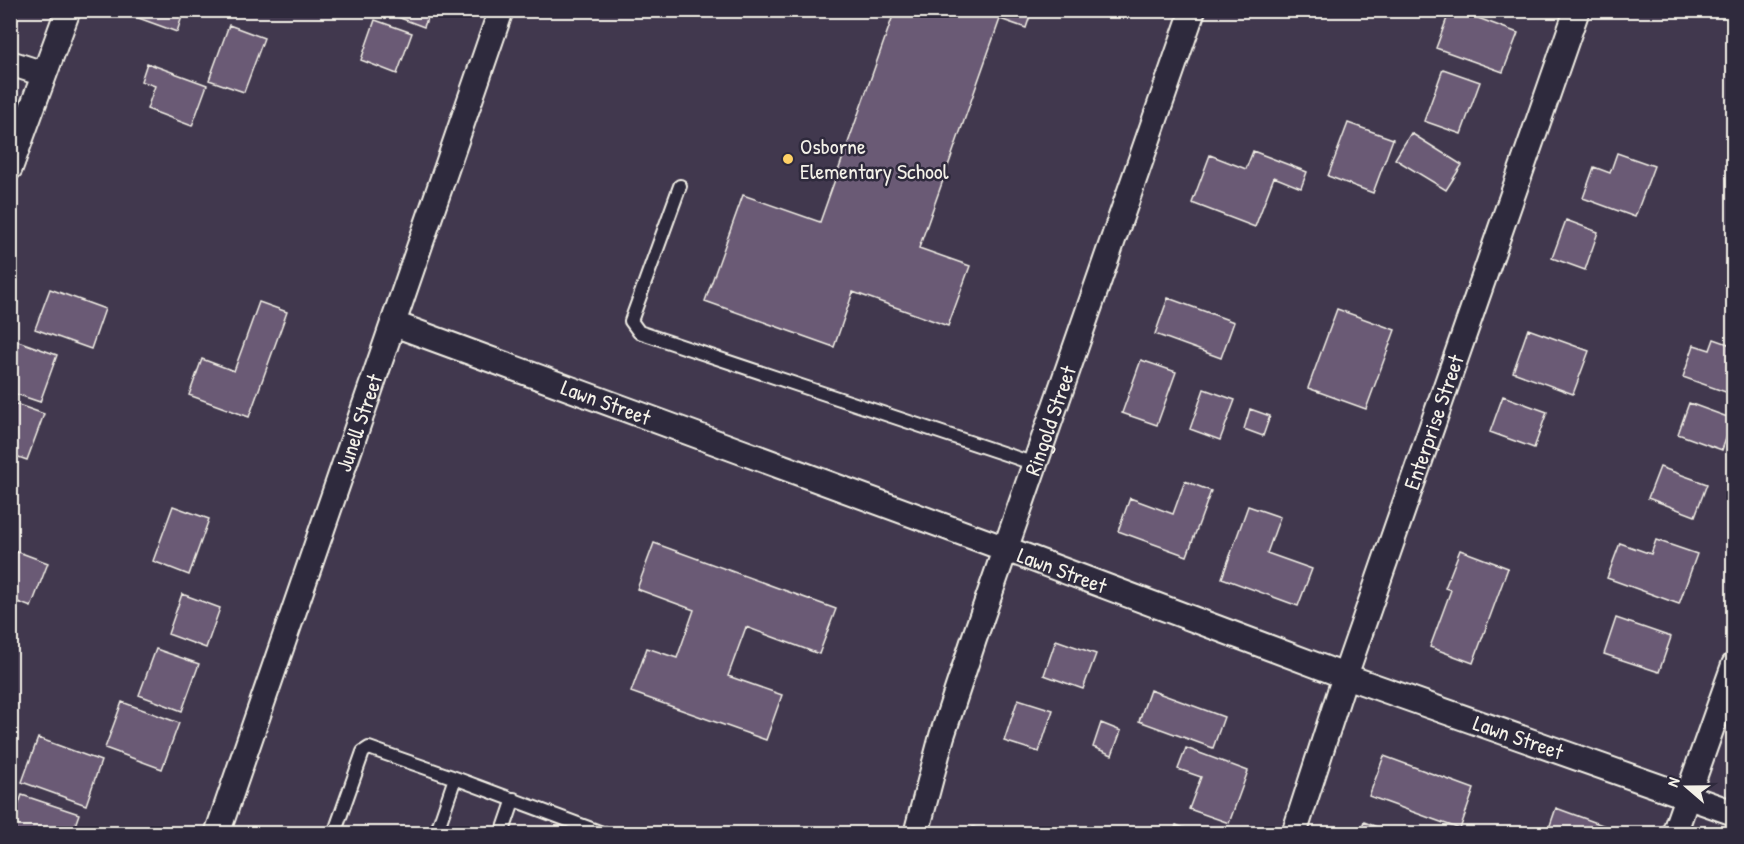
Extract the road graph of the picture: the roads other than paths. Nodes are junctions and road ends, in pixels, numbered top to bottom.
1 (68, 10) edge
2 (501, 10) edge
3 (1193, 10) edge
4 (1577, 10) edge
5 (10, 63) edge
6 (44, 74) junction
7 (10, 168) edge
8 (680, 186) dead end
9 (394, 324) junction
10 (1035, 464) junction
11 (1006, 549) junction
12 (1734, 665) edge
13 (1345, 676) junction
14 (455, 778) junction
15 (1687, 797) junction
16 (514, 800) junction
17 (1734, 813) edge
18 (217, 834) edge
19 (334, 834) edge
20 (436, 834) edge
21 (502, 834) edge
22 (605, 834) edge
23 (916, 834) edge
24 (1294, 834) edge
25 (1674, 834) edge

1 - 6 street
2 - 9 street, Junell Street
3 - 10 street, Ringold Street
4 - 13 street, Enterprise Street
5 - 6 street
6 - 7 street
8 - 10 lane
9 - 11 street, Lawn Street
9 - 18 street, Junell Street
10 - 11 street, Ringold Street
11 - 13 street, Lawn Street
11 - 23 street, Ringold Street
12 - 15 street
13 - 15 street, Lawn Street
13 - 24 street, Enterprise Street
14 - 16 lane
14 - 19 lane
14 - 20 lane
15 - 17 street, Lawn Street
15 - 25 street
16 - 21 lane
16 - 22 lane

